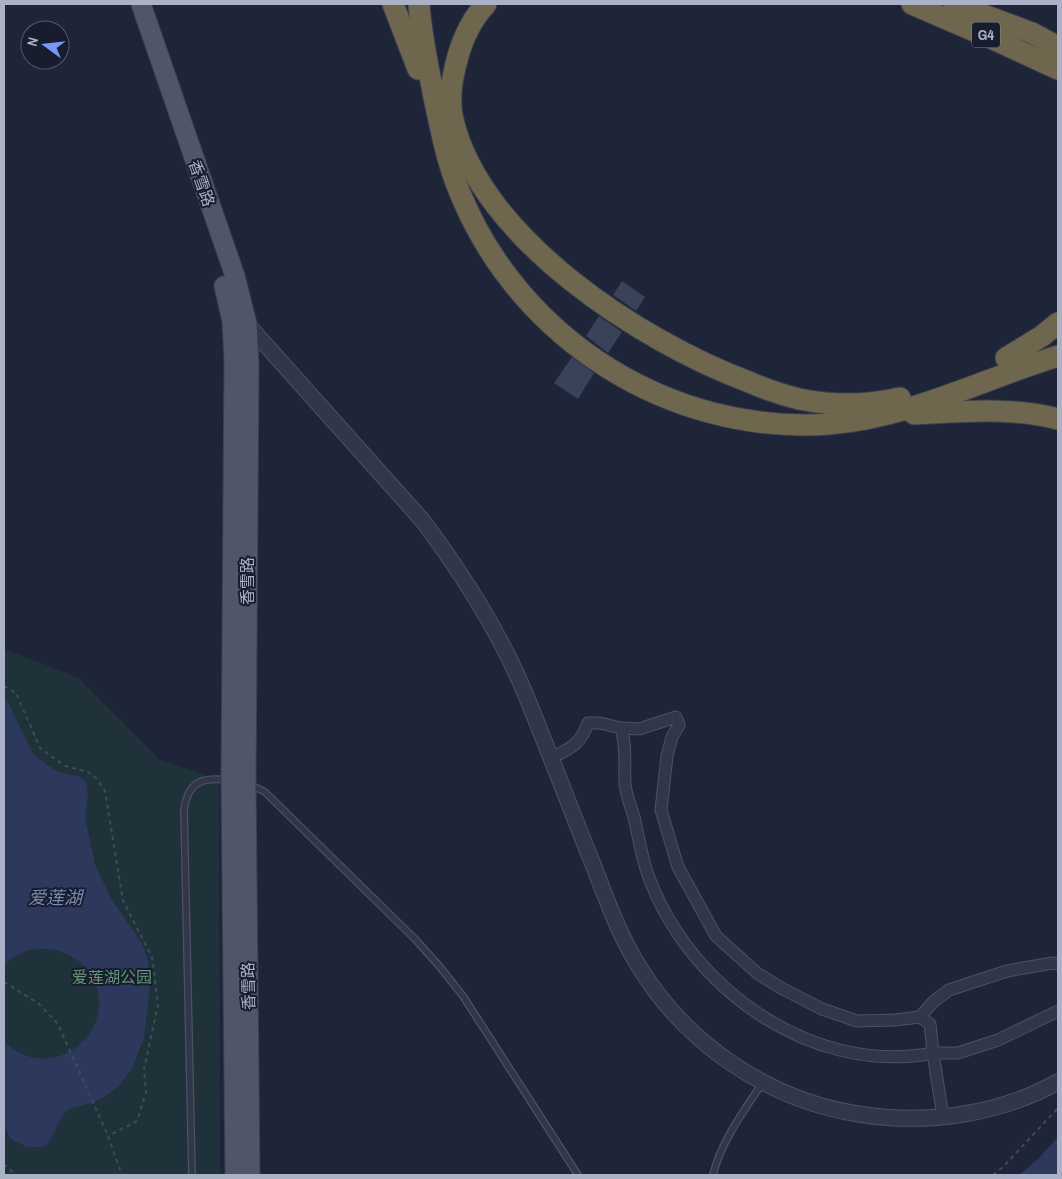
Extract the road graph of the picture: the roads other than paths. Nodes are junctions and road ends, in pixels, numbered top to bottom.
1 (127, 4) edge
2 (141, 4) edge
3 (393, 4) edge
4 (419, 4) edge
5 (430, 4) edge
6 (486, 4) edge
7 (912, 4) edge
8 (954, 4) edge
9 (984, 4) edge
10 (1032, 33) junction
11 (1058, 47) edge
12 (1058, 69) edge
13 (446, 122) junction
14 (239, 322) junction
15 (1058, 323) edge
16 (1058, 343) edge
17 (1058, 356) edge
18 (1006, 358) junction
19 (878, 417) junction
20 (1058, 419) edge
21 (621, 728) junction
22 (551, 758) junction
23 (238, 782) junction
24 (1058, 964) edge
25 (1058, 1012) edge
26 (920, 1017) junction
27 (933, 1054) junction
28 (763, 1082) junction
29 (1058, 1082) edge
30 (943, 1117) junction
31 (192, 1175) edge
32 (235, 1175) edge
33 (250, 1175) edge
34 (578, 1175) edge
35 (713, 1175) edge

1 - 14 main road, 香雪路
2 - 14 main road, 香雪路
3 - 13 highway
4 - 13 highway
5 - 13 highway
6 - 13 highway
7 - 12 highway, G4
8 - 10 highway, G4
9 - 10 highway
10 - 11 highway, G4
13 - 18 highway
13 - 19 highway
14 - 22 street
14 - 23 main road, 香雪路
15 - 18 highway
16 - 18 highway
17 - 19 highway
19 - 20 highway
21 - 22 street
21 - 26 street
21 - 27 street
22 - 28 street
23 - 31 lane
23 - 32 main road, 香雪路
23 - 33 main road, 香雪路
23 - 34 lane
24 - 26 street
25 - 27 street
26 - 27 street
27 - 30 street
28 - 30 street
28 - 35 lane
29 - 30 street

